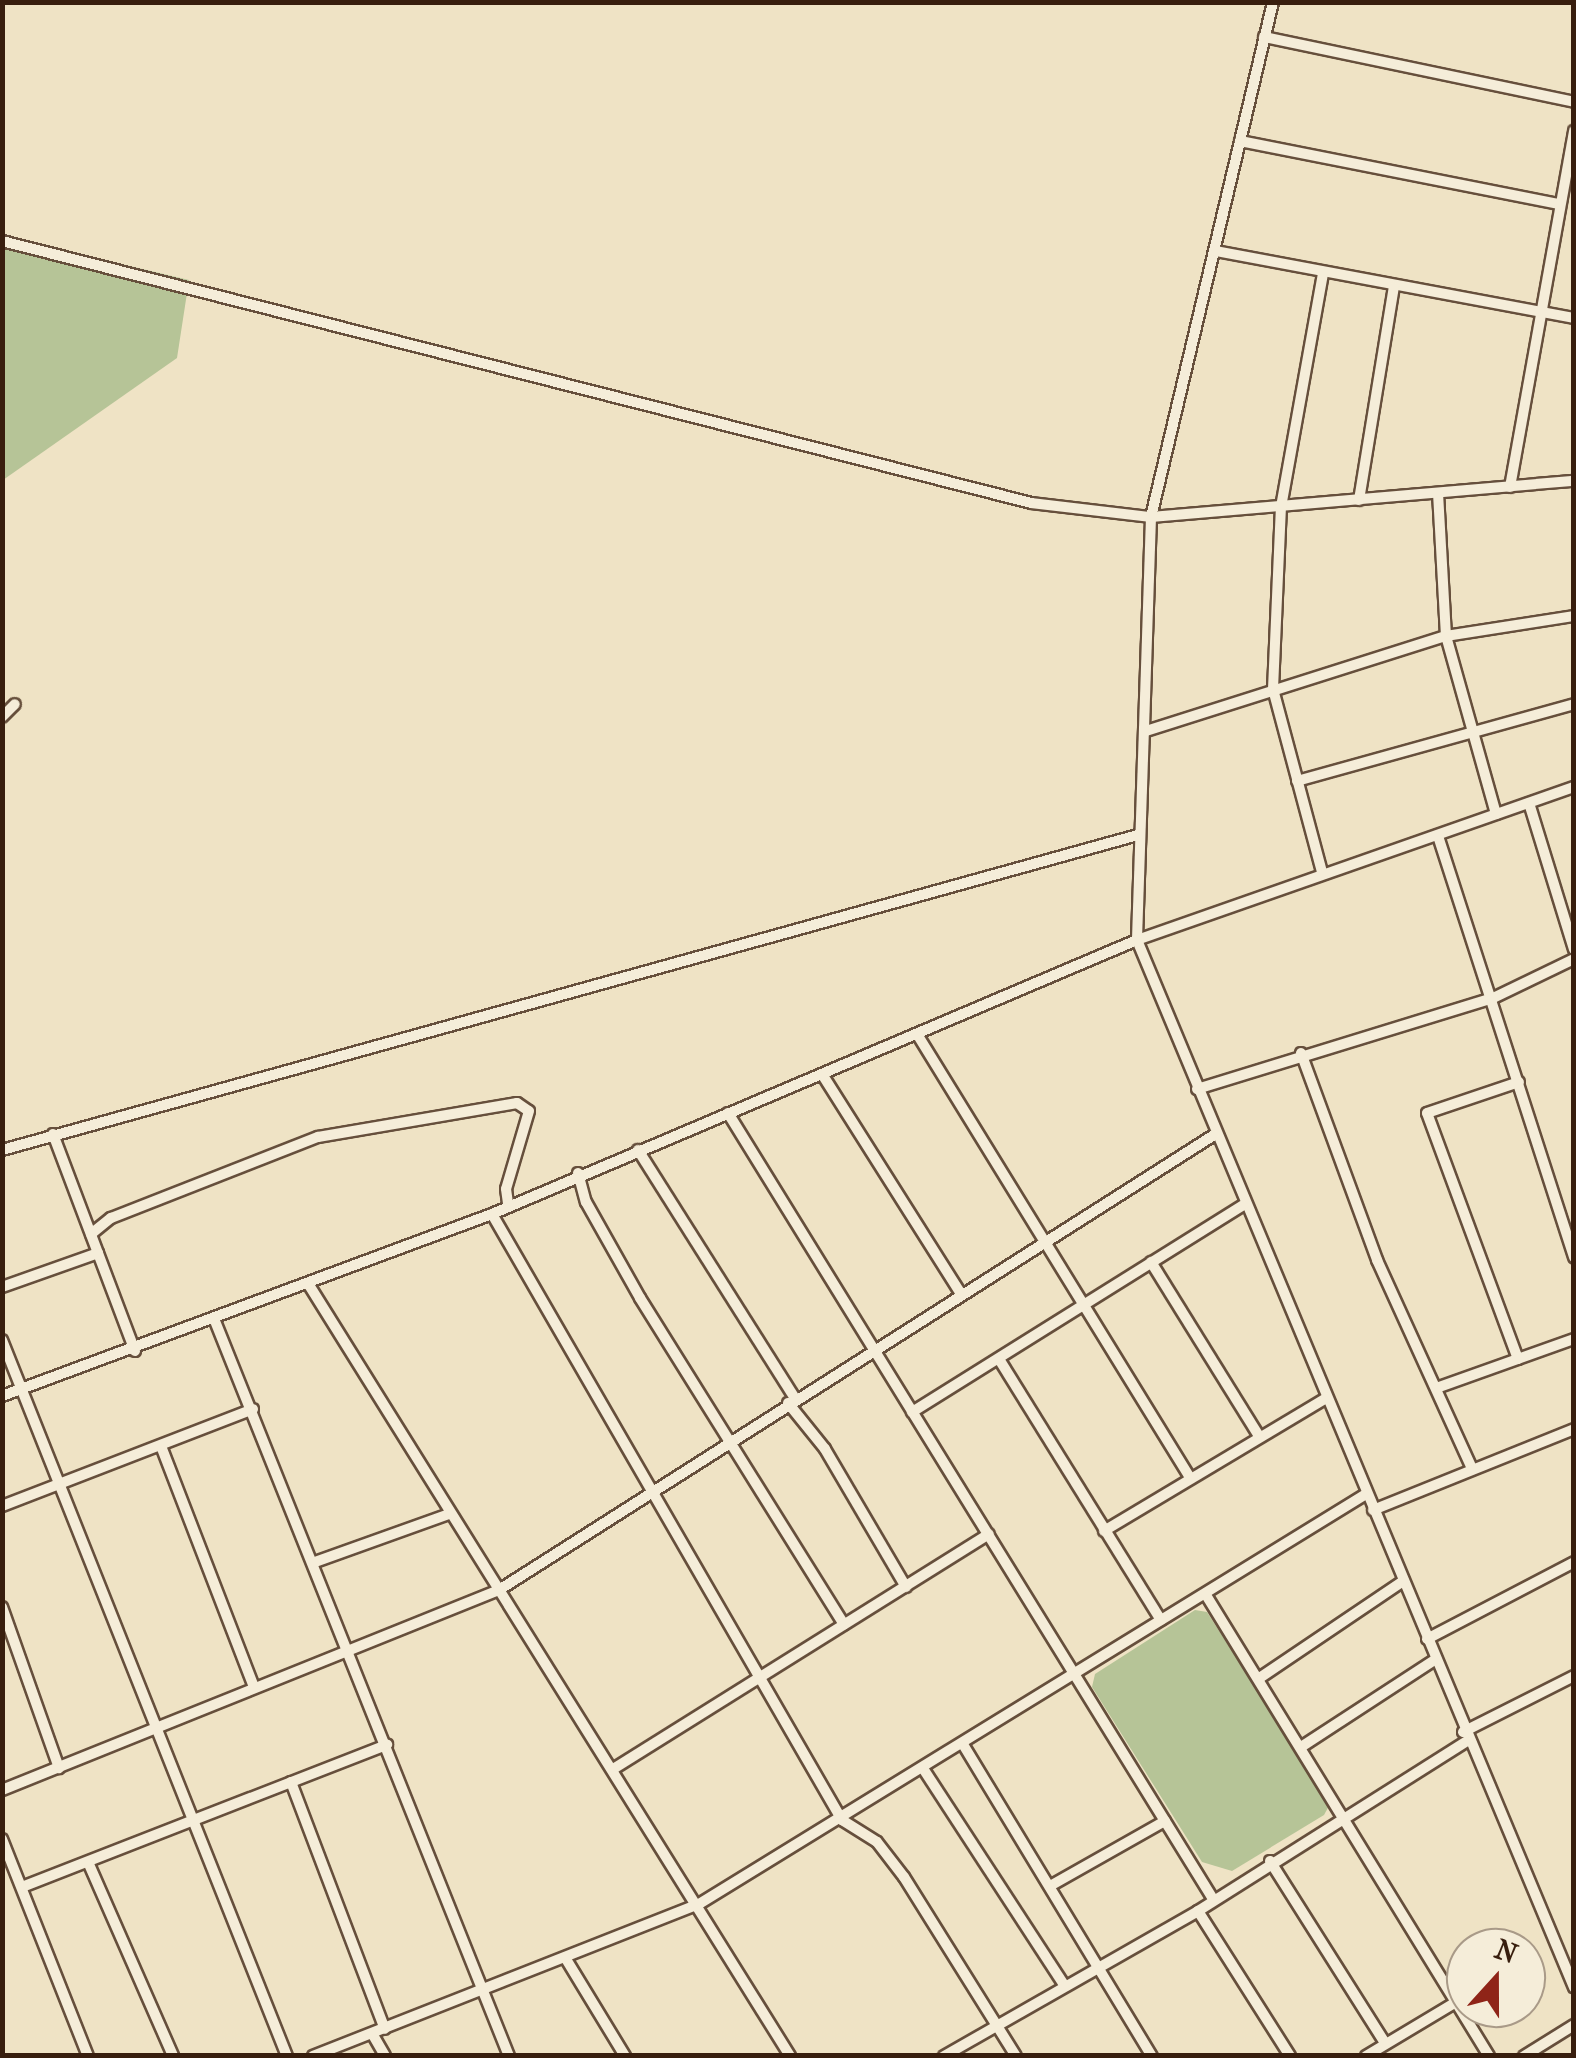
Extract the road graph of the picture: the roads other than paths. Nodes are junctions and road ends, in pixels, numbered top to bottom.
1 (1273, 2) edge
2 (1264, 37) junction
3 (1574, 102) edge
4 (1574, 131) edge
5 (1240, 141) junction
6 (1557, 204) junction
7 (2, 241) edge
8 (1216, 251) junction
9 (1323, 274) junction
10 (1394, 287) junction
11 (1538, 312) junction
12 (1574, 318) edge
13 (1574, 481) edge
14 (1510, 486) junction
15 (1438, 493) junction
16 (1359, 500) junction
17 (1281, 507) junction
18 (1151, 517) junction
19 (1574, 616) edge
20 (1446, 636) junction
21 (1273, 689) junction
22 (15, 704) dead end
23 (1574, 704) edge
24 (2, 717) edge
25 (1470, 728) junction
26 (1146, 731) junction
27 (1297, 780) junction
28 (1574, 788) edge
29 (1529, 802) junction
30 (1496, 814) junction
31 (1138, 835) junction
32 (1438, 836) junction
33 (1322, 872) junction
34 (1137, 940) junction
35 (1574, 949) edge
36 (1574, 959) edge
37 (1493, 998) junction
38 (917, 1034) junction
39 (1301, 1053) junction
40 (822, 1074) junction
41 (1519, 1082) junction
42 (1198, 1089) junction
43 (728, 1113) junction
44 (53, 1134) junction
45 (1214, 1136) junction
46 (2, 1150) edge
47 (638, 1150) junction
48 (578, 1172) junction
49 (508, 1204) junction
50 (1243, 1206) junction
51 (492, 1214) junction
52 (91, 1234) junction
53 (1045, 1242) junction
54 (98, 1253) junction
55 (1573, 1256) edge
56 (1152, 1262) junction
57 (308, 1286) junction
58 (2, 1287) edge
59 (962, 1294) junction
60 (1084, 1303) junction
61 (214, 1321) junction
62 (1574, 1339) edge
63 (2, 1340) edge
64 (872, 1347) junction
65 (135, 1351) junction
66 (1000, 1358) junction
67 (1518, 1359) junction
68 (1439, 1387) junction
69 (24, 1389) junction
70 (2, 1396) edge
71 (1326, 1398) junction
72 (791, 1401) junction
73 (253, 1410) junction
74 (912, 1412) junction
75 (1574, 1429) edge
76 (1258, 1436) junction
77 (729, 1442) junction
78 (161, 1446) junction
79 (1472, 1468) junction
80 (1190, 1476) junction
81 (60, 1481) junction
82 (651, 1493) junction
83 (1366, 1494) junction
84 (2, 1506) edge
85 (1373, 1510) junction
86 (449, 1514) junction
87 (1104, 1531) junction
88 (989, 1534) junction
89 (315, 1562) junction
90 (1574, 1562) edge
91 (1402, 1582) junction
92 (906, 1587) junction
93 (498, 1590) junction
94 (1206, 1595) junction
95 (2, 1607) edge
96 (1161, 1620) junction
97 (844, 1624) junction
98 (1426, 1639) junction
99 (347, 1647) junction
100 (1436, 1659) junction
101 (1074, 1673) junction
102 (1574, 1676) edge
103 (1261, 1677) junction
104 (756, 1678) junction
105 (253, 1685) junction
106 (154, 1727) junction
107 (1465, 1736) junction
108 (387, 1745) junction
109 (964, 1746) junction
110 (1301, 1747) junction
111 (59, 1768) junction
112 (613, 1769) junction
113 (924, 1770) junction
114 (291, 1782) junction
115 (2, 1790) edge
116 (1345, 1817) junction
117 (842, 1820) junction
118 (1165, 1821) junction
119 (192, 1826) junction
120 (2, 1839) edge
121 (1270, 1861) junction
122 (88, 1862) junction
123 (1050, 1886) junction
124 (22, 1887) junction
125 (1213, 1900) junction
126 (699, 1904) junction
127 (1198, 1911) junction
128 (566, 1959) junction
129 (1100, 1963) junction
130 (1446, 1981) edge
131 (1064, 1984) junction
132 (1574, 1987) edge
133 (479, 1993) junction
134 (1446, 2007) edge
135 (997, 2024) junction
136 (1574, 2025) edge
137 (1474, 2028) edge
138 (385, 2029) junction
139 (372, 2035) junction
140 (1386, 2043) junction
141 (88, 2056) edge
142 (174, 2056) edge
143 (286, 2056) edge
144 (313, 2056) edge
145 (385, 2056) edge
146 (509, 2056) edge
147 (624, 2056) edge
148 (790, 2056) edge
149 (944, 2056) edge
150 (1016, 2056) edge
151 (1152, 2056) edge
152 (1290, 2056) edge
153 (1366, 2056) edge
154 (1489, 2056) edge
155 (1524, 2056) edge

1 - 2 street
2 - 3 street
2 - 5 street
4 - 6 street
5 - 6 street
5 - 8 street
6 - 11 street
7 - 18 street
8 - 9 street
8 - 18 street
9 - 10 street
9 - 17 street
10 - 11 street
10 - 16 street
11 - 12 street
11 - 14 street
13 - 14 street
14 - 15 street
15 - 16 street
15 - 20 street
16 - 17 street
17 - 18 street
17 - 21 street
18 - 26 street
19 - 20 street
20 - 21 street
20 - 25 street
21 - 26 street
21 - 27 street
22 - 24 street
23 - 25 street
25 - 27 street
25 - 30 street
26 - 31 street
27 - 33 street
28 - 29 street
29 - 30 street
29 - 35 street
30 - 32 street
31 - 34 street
31 - 44 street
32 - 33 street
32 - 37 street
33 - 34 street
34 - 38 street
34 - 42 street
36 - 37 street
37 - 39 street
37 - 41 street
38 - 40 street
38 - 53 street
39 - 42 street
39 - 68 street
40 - 43 street
40 - 59 street
41 - 55 street
41 - 67 street
42 - 45 street
43 - 47 street
43 - 64 street
44 - 46 street
44 - 52 street
45 - 50 street
45 - 53 street
47 - 48 street
47 - 72 street
48 - 49 street
48 - 77 street
49 - 51 street
49 - 52 street
50 - 56 street
50 - 71 street
51 - 57 street
51 - 82 street
52 - 54 street
53 - 59 street
53 - 60 street
54 - 58 street
54 - 65 street
56 - 60 street
56 - 76 street
57 - 61 street
57 - 86 street
59 - 64 street
60 - 66 street
60 - 80 street
61 - 65 street
61 - 73 street
62 - 67 street
63 - 69 street
64 - 72 street
64 - 74 street
65 - 69 street
66 - 74 street
66 - 87 street
67 - 68 street
68 - 79 street
69 - 70 street
69 - 81 street
71 - 76 street
71 - 83 street
72 - 77 street
72 - 92 street
73 - 78 street
73 - 89 street
74 - 88 street
75 - 79 street
76 - 80 street
77 - 82 street
77 - 97 street
78 - 81 street
78 - 105 street
79 - 85 street
80 - 87 street
81 - 84 street
81 - 106 street
82 - 93 street
82 - 104 street
83 - 85 street
83 - 94 street
85 - 91 street
86 - 89 street
86 - 93 street
87 - 96 street
88 - 92 street
88 - 101 street
89 - 99 street
90 - 98 street
91 - 98 street
91 - 103 street
92 - 97 street
93 - 99 street
93 - 112 street
94 - 96 street
94 - 103 street
95 - 111 street
96 - 101 street
97 - 104 street
98 - 100 street
99 - 105 street
99 - 108 street
100 - 107 street
100 - 110 street
101 - 109 street
101 - 118 street
102 - 107 street
103 - 110 street
104 - 112 street
104 - 117 street
105 - 106 street
106 - 111 street
106 - 119 street
107 - 116 street
107 - 132 street
108 - 114 street
108 - 133 street
109 - 113 street
109 - 123 street
110 - 116 street
111 - 115 street
112 - 126 street
113 - 117 street
113 - 131 street
114 - 119 street
114 - 138 street
116 - 121 street
116 - 130 street
117 - 126 street
117 - 135 street
118 - 123 street
118 - 125 street
119 - 122 street
119 - 143 street
120 - 124 street
121 - 125 street
121 - 140 street
122 - 124 street
122 - 142 street
123 - 129 street
124 - 141 street
125 - 127 street
126 - 128 street
126 - 148 street
127 - 129 street
127 - 152 street
128 - 133 street
128 - 147 street
129 - 131 street
129 - 151 street
131 - 135 street
133 - 138 street
133 - 146 street
134 - 140 street
135 - 149 street
135 - 150 street
136 - 155 street
137 - 154 street
138 - 139 street
139 - 144 street
139 - 145 street
140 - 153 street

